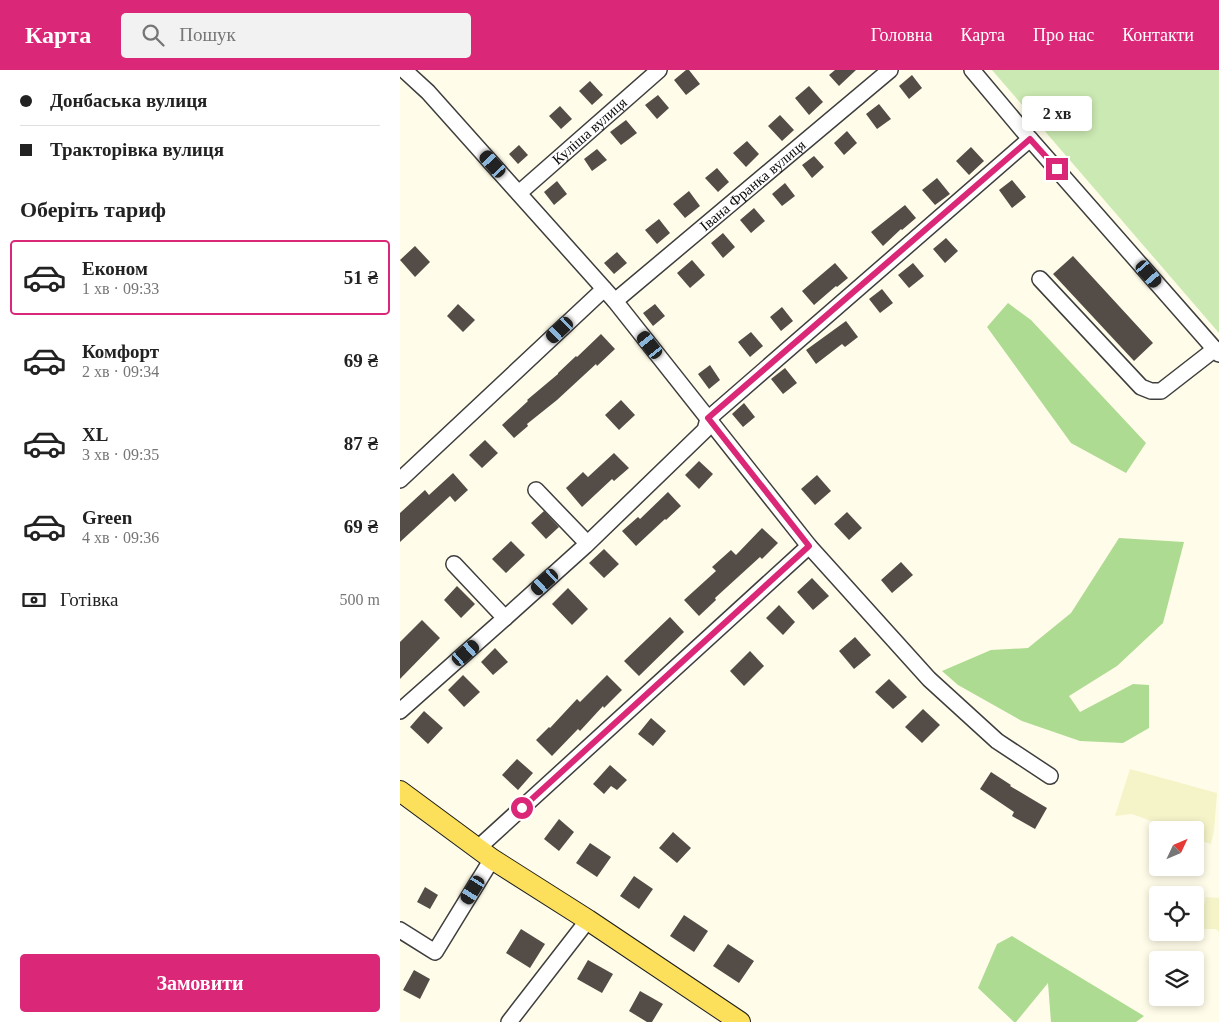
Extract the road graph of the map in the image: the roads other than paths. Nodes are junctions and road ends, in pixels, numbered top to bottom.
1 (404, 70) edge
2 (659, 70) edge
3 (890, 70) edge
4 (972, 70) edge
5 (1030, 139) junction
6 (519, 193) junction
7 (1040, 279) dead end
8 (604, 289) junction
9 (615, 301) junction
10 (1217, 351) edge
11 (708, 418) junction
12 (400, 480) edge
13 (536, 490) dead end
14 (588, 543) junction
15 (809, 546) junction
16 (454, 564) dead end
17 (505, 618) junction
18 (400, 711) edge
19 (1050, 776) dead end
20 (400, 792) edge
21 (485, 853) junction
22 (588, 920) junction
23 (400, 930) edge
24 (510, 1022) edge
25 (740, 1022) edge

1 - 6 street
2 - 6 street, Куліша вулиця
3 - 9 street, Івана Франка вулиця
4 - 5 street
5 - 10 street
5 - 11 street
6 - 8 street
7 - 10 street
8 - 9 street
8 - 12 street
9 - 11 street
11 - 14 street
11 - 15 street
13 - 14 street
14 - 17 street
15 - 19 street
15 - 21 street
16 - 17 street
17 - 18 street
20 - 21 main road
21 - 22 main road
21 - 23 street
22 - 24 street
22 - 25 main road

